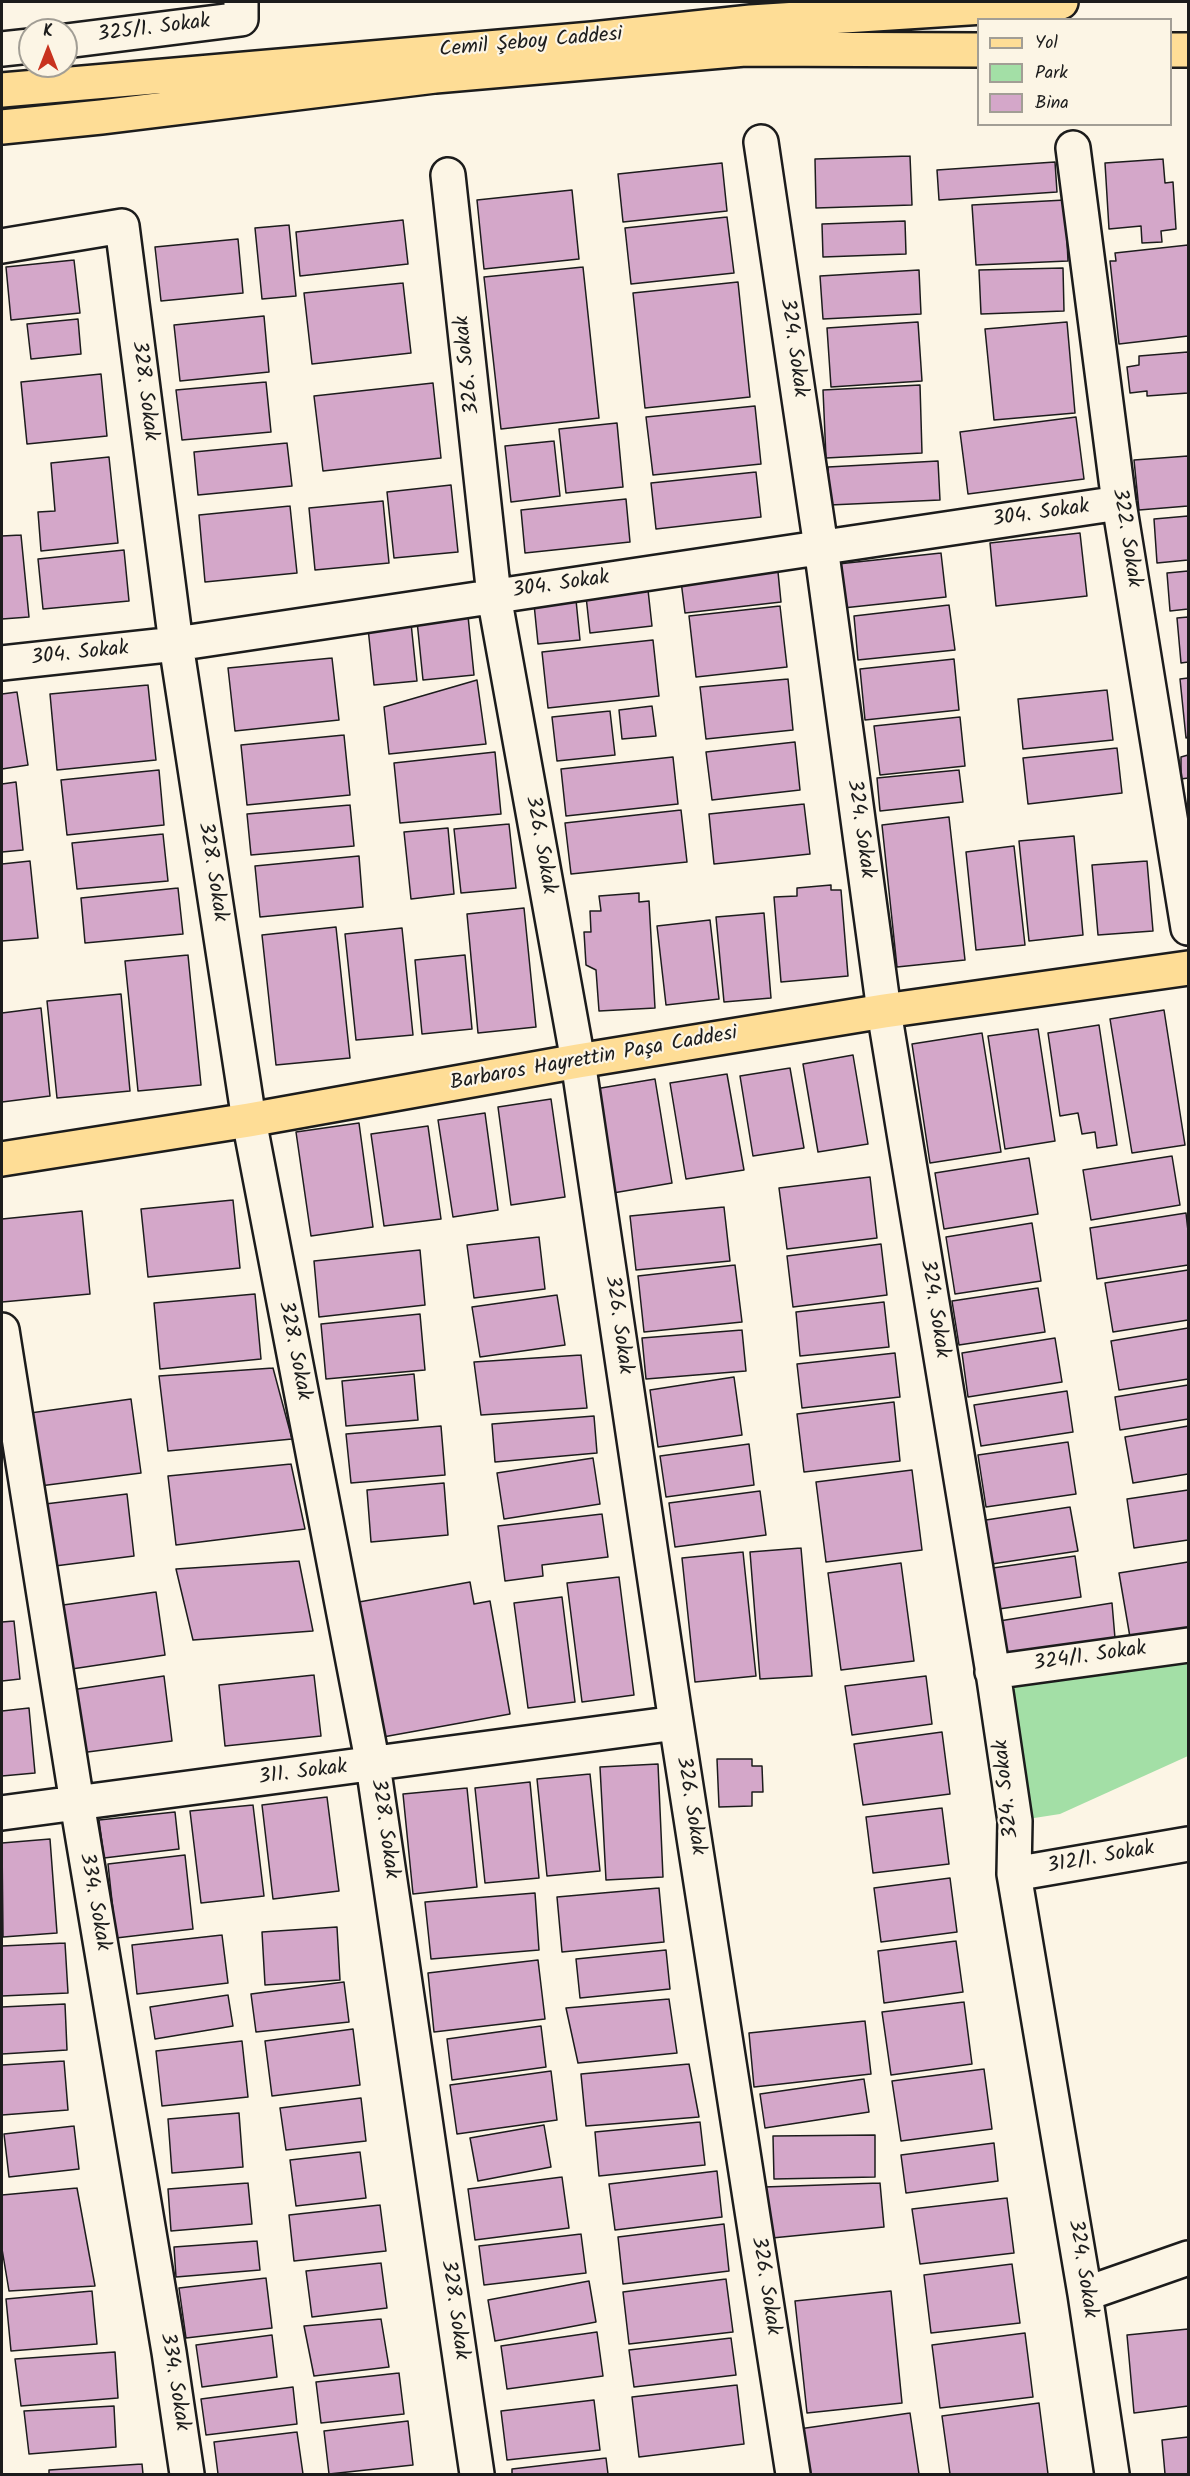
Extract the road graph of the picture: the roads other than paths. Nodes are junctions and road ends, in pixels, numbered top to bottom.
1 (1061, 2) edge
2 (241, 10) edge
3 (78, 39) edge
4 (18, 47) edge
5 (2, 49) edge
6 (977, 50) edge
7 (1172, 50) edge
8 (1188, 50) edge
9 (2, 90) edge
10 (2, 127) edge
11 (761, 142) dead end
12 (1073, 148) dead end
13 (448, 175) dead end
14 (2, 246) edge
15 (1119, 503) junction
16 (821, 547) junction
17 (494, 596) junction
18 (176, 644) junction
19 (2, 663) edge
20 (1188, 928) edge
21 (1188, 968) edge
22 (884, 1011) junction
23 (578, 1061) junction
24 (249, 1120) junction
25 (2, 1159) edge
26 (2, 1330) edge
27 (1188, 1645) edge
28 (992, 1672) junction
29 (676, 1723) junction
30 (373, 1765) junction
31 (76, 1803) junction
32 (2, 1813) edge
33 (1188, 1844) edge
34 (1014, 1874) junction
35 (1188, 2258) edge
36 (1085, 2294) junction
37 (187, 2475) edge
38 (477, 2475) edge
39 (793, 2475) edge
40 (1112, 2475) edge

1 - 9 main road, Cemil Şeboy Caddesi
2 - 3 street, 325/1. Sokak
4 - 5 street
6 - 10 main road, Cemil Şeboy Caddesi
7 - 8 main road
11 - 16 street, 324. Sokak
12 - 15 street, 322. Sokak
13 - 17 street, 326. Sokak
14 - 18 street, 328. Sokak
15 - 16 street, 304. Sokak
15 - 20 street, 322. Sokak
16 - 17 street, 304. Sokak
16 - 22 street, 324. Sokak
17 - 18 street, 304. Sokak
17 - 23 street, 326. Sokak
18 - 19 street, 304. Sokak
18 - 24 street, 328. Sokak
21 - 22 main road, Barbaros Hayrettin Paşa Caddesi
22 - 23 main road, Barbaros Hayrettin Paşa Caddesi
22 - 28 street, 324. Sokak
23 - 24 main road, Barbaros Hayrettin Paşa Caddesi
23 - 29 street, 326. Sokak
24 - 25 main road, Barbaros Hayrettin Paşa Caddesi
24 - 30 street, 328. Sokak
26 - 31 street, 334. Sokak
27 - 28 street, 324/1. Sokak
28 - 34 street, 324. Sokak
29 - 30 street, 311. Sokak
29 - 39 street, 326. Sokak
30 - 31 street, 311. Sokak
30 - 38 street, 328. Sokak
31 - 32 street, 311. Sokak
31 - 37 street, 334. Sokak
33 - 34 street, 312/1. Sokak
34 - 36 street, 324. Sokak
35 - 36 street
36 - 40 street, 324. Sokak

